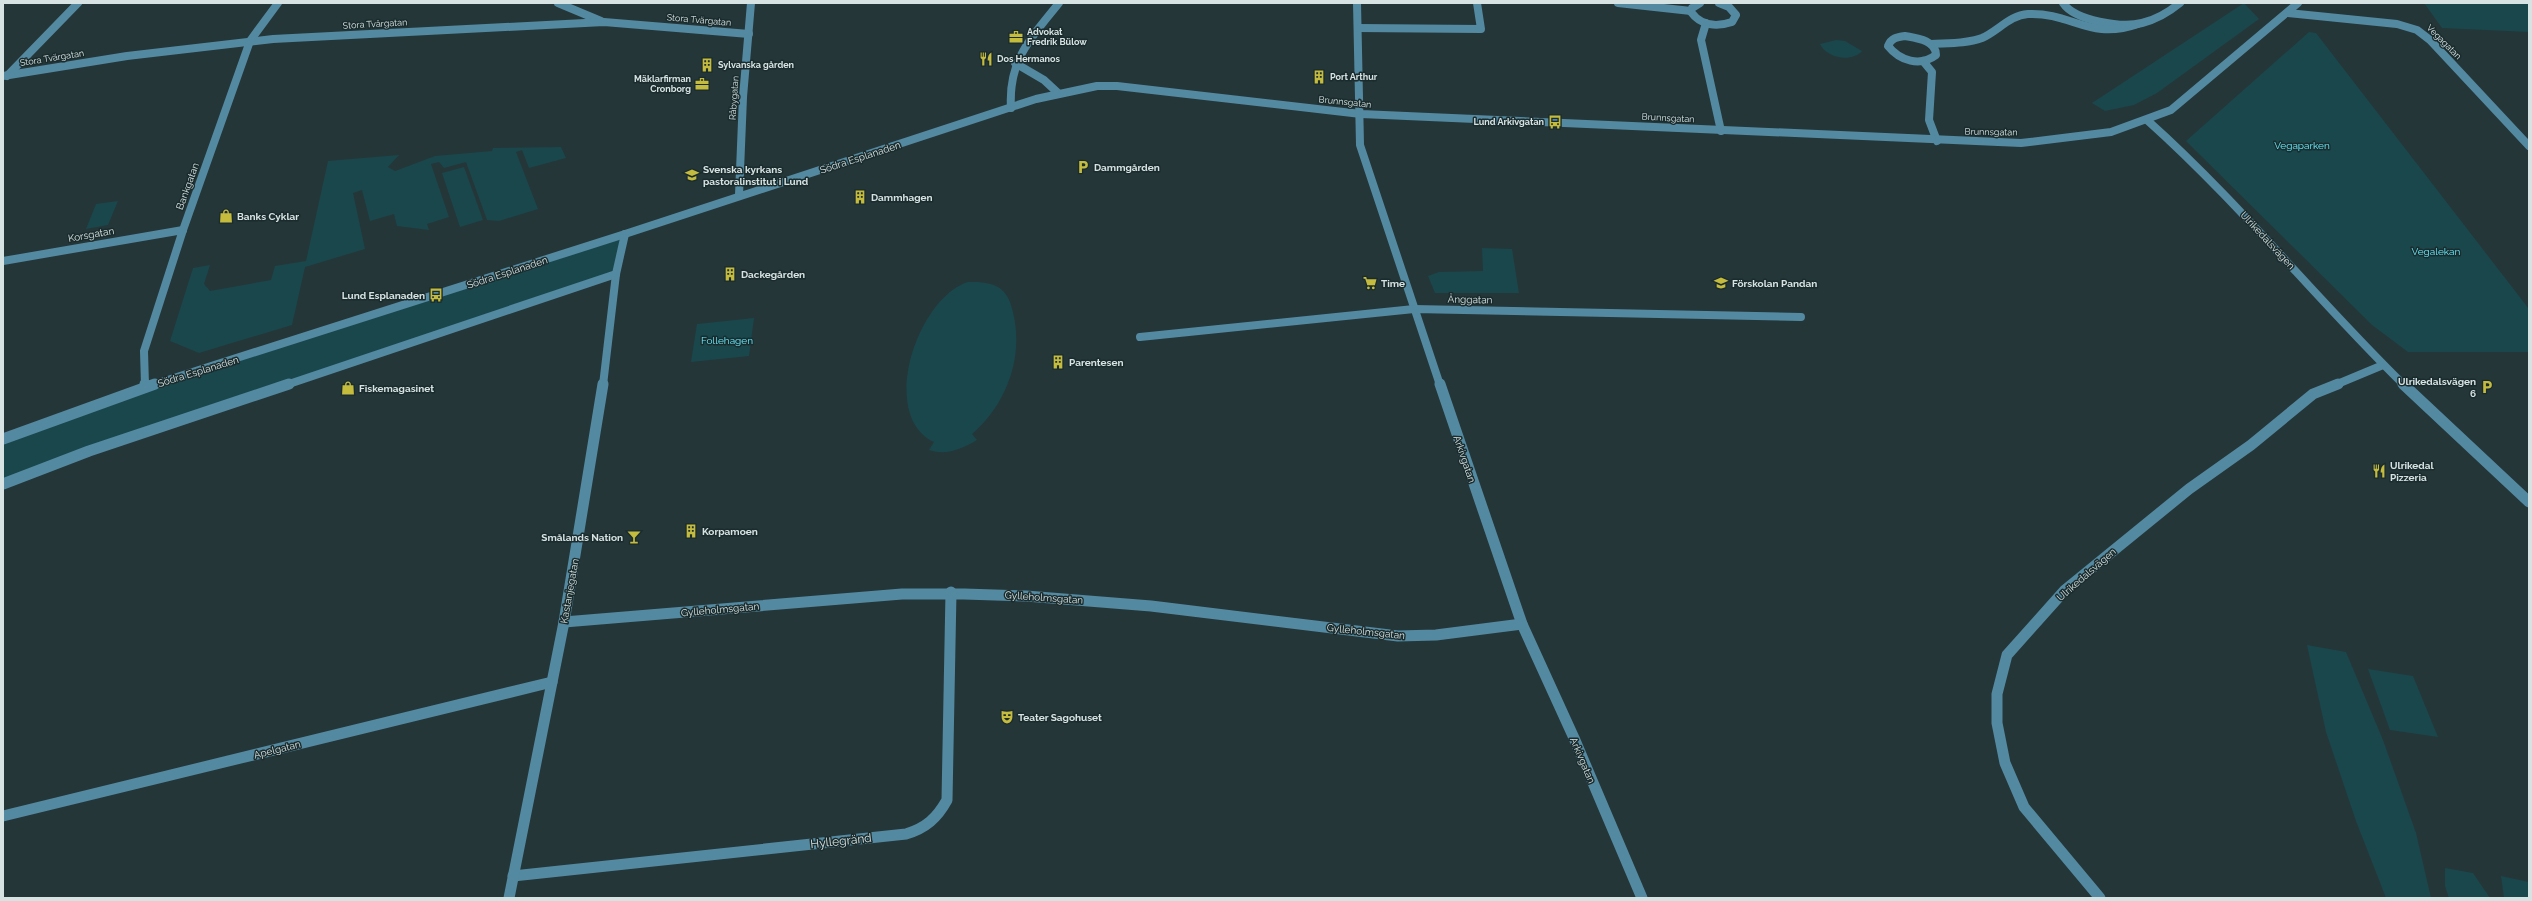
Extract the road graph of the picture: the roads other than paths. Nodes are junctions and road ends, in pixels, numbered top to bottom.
1 (78, 3) edge
2 (278, 3) edge
3 (558, 3) edge
4 (751, 3) edge
5 (1059, 3) edge
6 (1357, 3) edge
7 (1477, 3) edge
8 (1618, 3) edge
9 (1700, 3) edge
10 (1719, 3) edge
11 (2063, 3) edge
12 (2180, 3) edge
13 (2291, 3) edge
14 (2298, 3) edge
15 (1691, 11) junction
16 (2288, 13) junction
17 (604, 22) junction
18 (1706, 23) junction
19 (2138, 24) junction
20 (1358, 28) junction
21 (749, 34) junction
22 (250, 41) junction
23 (1931, 44) junction
24 (1923, 61) junction
25 (1015, 63) junction
26 (5, 75) edge
27 (3, 83) edge
28 (1058, 93) junction
29 (1011, 108) junction
30 (1361, 114) junction
31 (2147, 120) junction
32 (1721, 131) junction
33 (1937, 141) junction
34 (2529, 146) edge
35 (739, 195) junction
36 (183, 230) junction
37 (625, 234) junction
38 (3, 261) edge
39 (616, 274) junction
40 (1414, 309) junction
41 (1801, 317) dead end
42 (1140, 337) dead end
43 (2384, 365) junction
44 (145, 387) junction
45 (3, 439) edge
46 (3, 484) edge
47 (2529, 502) edge
48 (951, 592) junction
49 (564, 622) junction
50 (1522, 624) junction
51 (552, 682) junction
52 (3, 816) edge
53 (513, 876) junction
54 (509, 898) edge
55 (1642, 898) edge
56 (2100, 898) edge

1 - 26 street
2 - 22 street, Bankgatan
3 - 17 street
4 - 21 street, Råbygatan
5 - 25 street
6 - 20 street, Arkivgatan
7 - 20 street
8 - 15 street
9 - 15 street
10 - 18 street
11 - 19 street
12 - 19 street
13 - 16 street
14 - 16 street, Brunnsgatan
15 - 18 street
16 - 31 street, Brunnsgatan
16 - 34 street, Vegagatan
17 - 21 street, Stora Tvärgatan
17 - 22 street, Stora Tvärgatan
18 - 32 street
19 - 23 street
20 - 30 street, Arkivgatan
21 - 35 street, Råbygatan
22 - 26 street, Stora Tvärgatan
22 - 36 street, Bankgatan
23 - 24 street
23 - 24 street
24 - 33 street
25 - 28 street
25 - 29 street
26 - 27 street
28 - 29 street, Brunnsgatan
28 - 30 street, Brunnsgatan
29 - 35 street, Södra Esplanaden
30 - 32 street, Brunnsgatan
30 - 40 street, Arkivgatan
31 - 33 street, Brunnsgatan
31 - 43 street, Ulrikedalsvägen
32 - 33 street, Brunnsgatan
35 - 37 street, Södra Esplanaden
36 - 38 street, Korsgatan
36 - 44 street, Bankgatan
37 - 39 street, Kastanjegatan
37 - 44 street, Södra Esplanaden
39 - 46 street
39 - 49 street, Kastanjegatan
40 - 41 street, Änggatan
40 - 42 street, Änggatan
40 - 50 street, Arkivgatan
43 - 47 street, Ulrikedalsvägen
43 - 56 street, Ulrikedalsvägen
44 - 45 street, Södra Esplanaden
48 - 49 street, Gylleholmsgatan
48 - 50 street, Gylleholmsgatan
48 - 53 street, Hyllegränd
49 - 51 street, Kastanjegatan
50 - 55 street, Arkivgatan
51 - 52 street, Apelgatan
51 - 53 street, Kastanjegatan
53 - 54 street, Kastanjegatan

